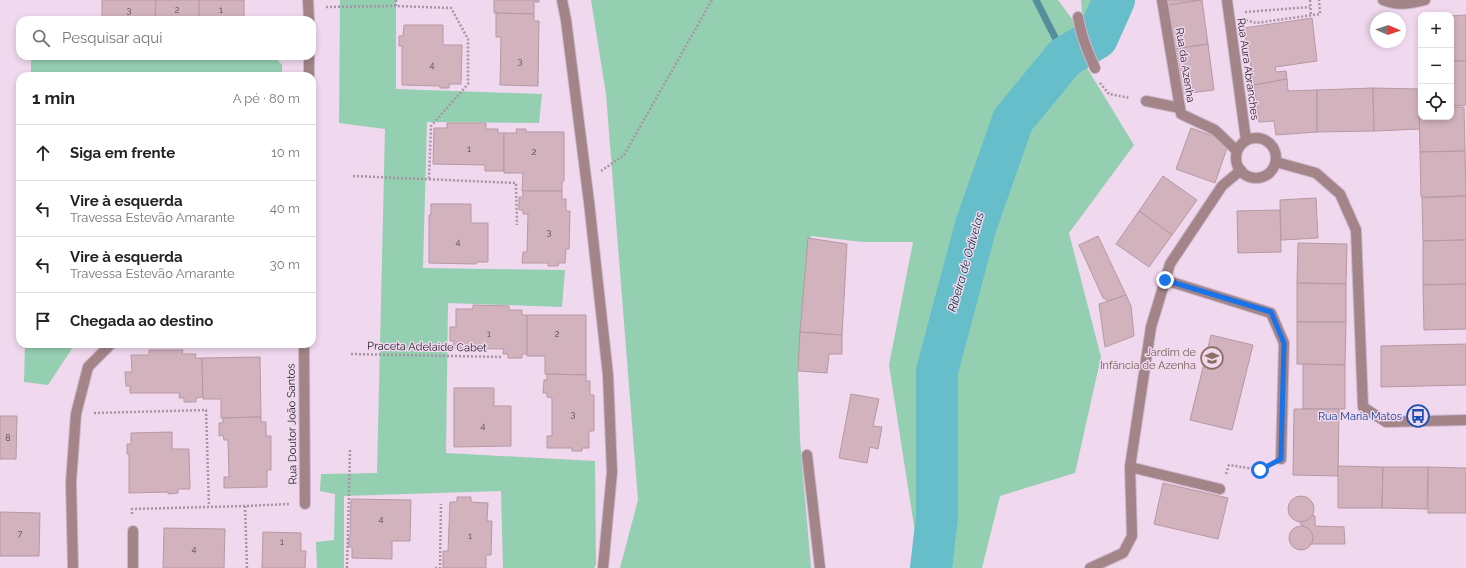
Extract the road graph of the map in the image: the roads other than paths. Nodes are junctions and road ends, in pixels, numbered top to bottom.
1 (562, 0) edge
2 (1162, 0) edge
3 (1227, 0) edge
4 (1383, 0) edge
5 (1425, 0) edge
6 (308, 4) edge
7 (310, 16) edge
8 (1078, 17) dead end
9 (309, 60) edge
10 (1095, 68) road end
11 (309, 72) edge
12 (1146, 101) road end
13 (1180, 108) junction
14 (1246, 140) junction
15 (1237, 151) junction
16 (1276, 162) junction
17 (1241, 170) junction
18 (1165, 280) junction
19 (107, 348) edge
20 (304, 348) edge
21 (1466, 420) edge
22 (807, 455) dead end
23 (1281, 459) road end
24 (1130, 467) junction
25 (1220, 489) road end
26 (305, 504) road end
27 (133, 531) road end
28 (72, 568) edge
29 (133, 568) edge
30 (603, 568) edge
31 (820, 568) edge
32 (1090, 568) edge

1 - 30 street
2 - 13 street, Rua da Azenha
3 - 14 street, Rua Aura Abranches
4 - 5 street
6 - 7 street
8 - 10 street
9 - 11 street
12 - 13 street
13 - 15 street, Rua da Azenha
14 - 15 street
14 - 16 street
15 - 17 street
16 - 17 street
16 - 21 street
17 - 18 street
18 - 23 street
18 - 24 street
19 - 28 street
20 - 26 street, Rua Doutor João Santos
22 - 31 street
24 - 25 street
24 - 32 street
27 - 29 street

